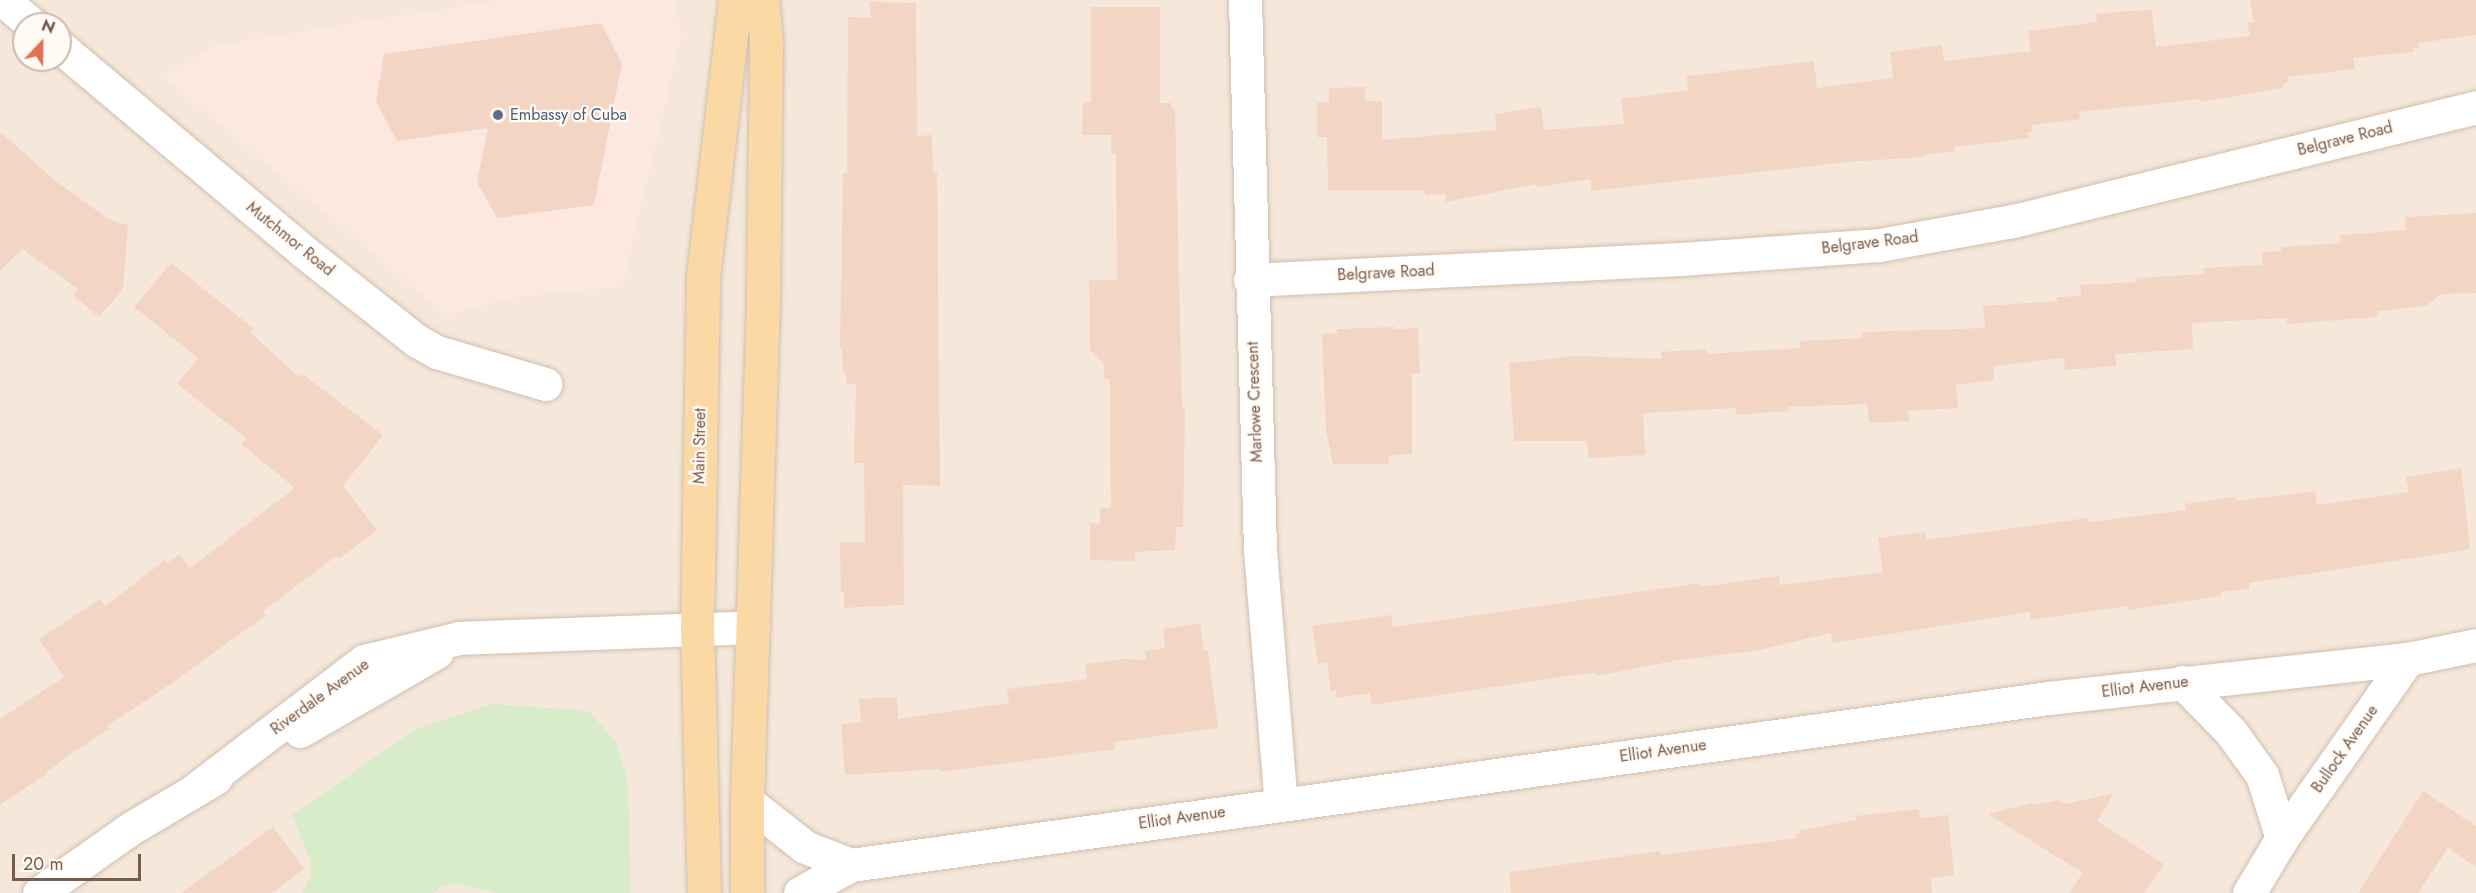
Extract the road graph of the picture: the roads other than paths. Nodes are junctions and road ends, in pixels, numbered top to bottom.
1 (3, 0) edge
2 (735, 0) edge
3 (762, 0) edge
4 (1245, 0) edge
5 (18, 12) edge
6 (72, 57) edge
7 (2476, 107) edge
8 (1251, 280) junction
9 (545, 384) dead end
10 (753, 627) junction
11 (697, 628) junction
12 (2476, 645) edge
13 (2408, 659) junction
14 (2182, 682) junction
15 (747, 801) junction
16 (1281, 803) junction
17 (2282, 838) junction
18 (851, 865) junction
19 (39, 893) edge
20 (704, 893) edge
21 (747, 893) edge
22 (800, 893) edge
23 (2249, 893) edge

1 - 5 street
2 - 11 main road, Main Street
3 - 10 main road
4 - 8 street, Marlowe Crescent
6 - 9 street, Mutchmor Road
7 - 8 street, Belgrave Road
8 - 16 street, Marlowe Crescent
10 - 11 street, Riverdale Avenue
10 - 15 main road
11 - 19 street, Riverdale Avenue
11 - 20 main road, Main Street
12 - 13 street, Elliot Avenue
13 - 14 street, Elliot Avenue
13 - 17 street, Bullock Avenue
14 - 16 street, Elliot Avenue
14 - 17 street
15 - 18 street, Elliot Avenue
15 - 21 main road
16 - 18 street, Elliot Avenue
17 - 23 street, Bullock Avenue
18 - 22 street, Elliot Avenue

